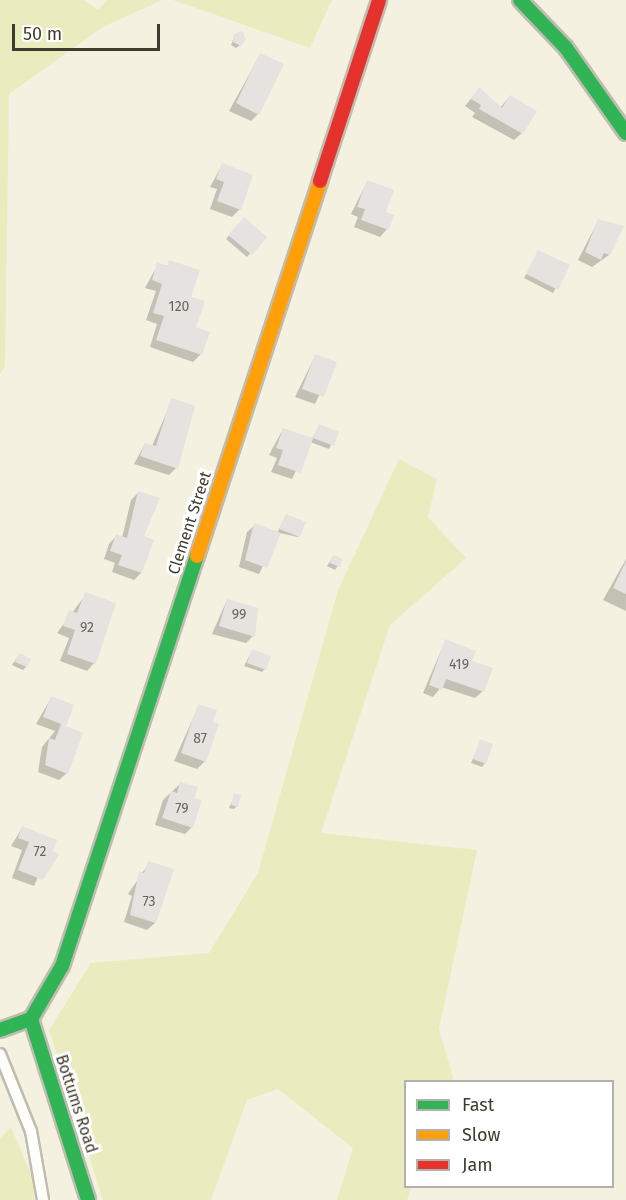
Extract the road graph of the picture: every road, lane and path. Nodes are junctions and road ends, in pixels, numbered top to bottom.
1 (379, 0) edge
2 (520, 0) edge
3 (626, 133) edge
4 (31, 1019) junction
5 (0, 1030) edge
6 (0, 1054) edge
7 (43, 1200) edge
8 (88, 1200) edge

1 - 4 street, Clement Street
2 - 3 street
4 - 5 street
4 - 8 street, Bottums Road
6 - 7 lane

